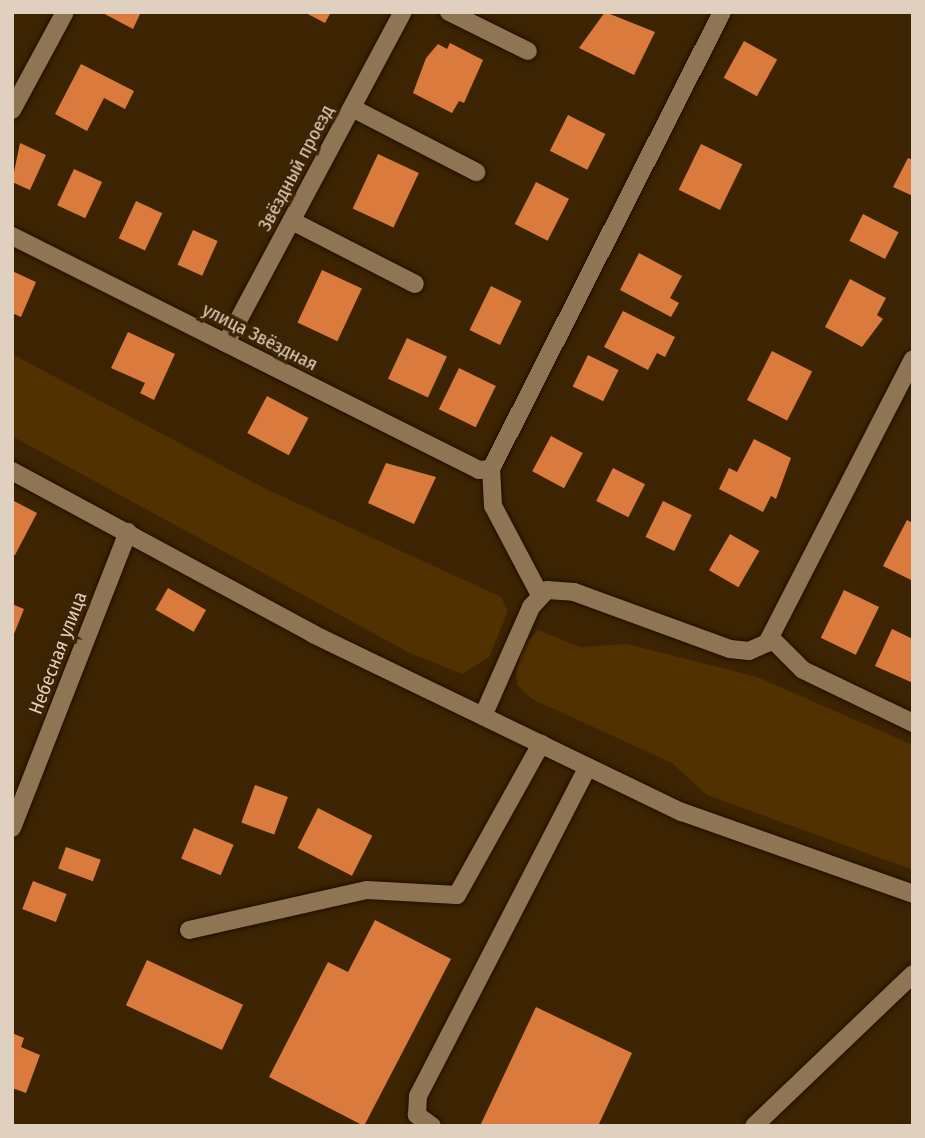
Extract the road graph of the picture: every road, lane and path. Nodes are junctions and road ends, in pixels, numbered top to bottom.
1 (65, 12) edge
2 (403, 12) edge
3 (449, 12) edge
4 (722, 12) edge
5 (527, 51) dead end
6 (352, 108) junction
7 (12, 110) edge
8 (476, 172) dead end
9 (292, 221) junction
10 (12, 236) edge
11 (415, 284) dead end
12 (226, 343) junction
13 (913, 359) edge
14 (491, 469) junction
15 (12, 471) edge
16 (128, 532) junction
17 (540, 595) junction
18 (771, 638) junction
19 (483, 716) junction
20 (913, 723) edge
21 (541, 744) junction
22 (588, 767) junction
23 (12, 828) edge
24 (913, 894) edge
25 (189, 930) dead end
26 (913, 974) edge
27 (432, 1126) edge
28 (754, 1126) edge

1 - 7 street
2 - 6 street, Звёздный проезд
3 - 5 street
4 - 14 street
6 - 8 street
6 - 9 street, Звёздный проезд
9 - 11 street
9 - 12 street, Звёздный проезд
10 - 12 street, улица Звёздная
12 - 14 street, улица Звёздная
13 - 18 street
14 - 17 street
15 - 16 street
16 - 19 street
16 - 23 street, Небесная улица
17 - 18 street
17 - 19 street
18 - 20 street
19 - 21 street
21 - 22 street
21 - 25 street
22 - 24 street
22 - 27 street
26 - 28 street

